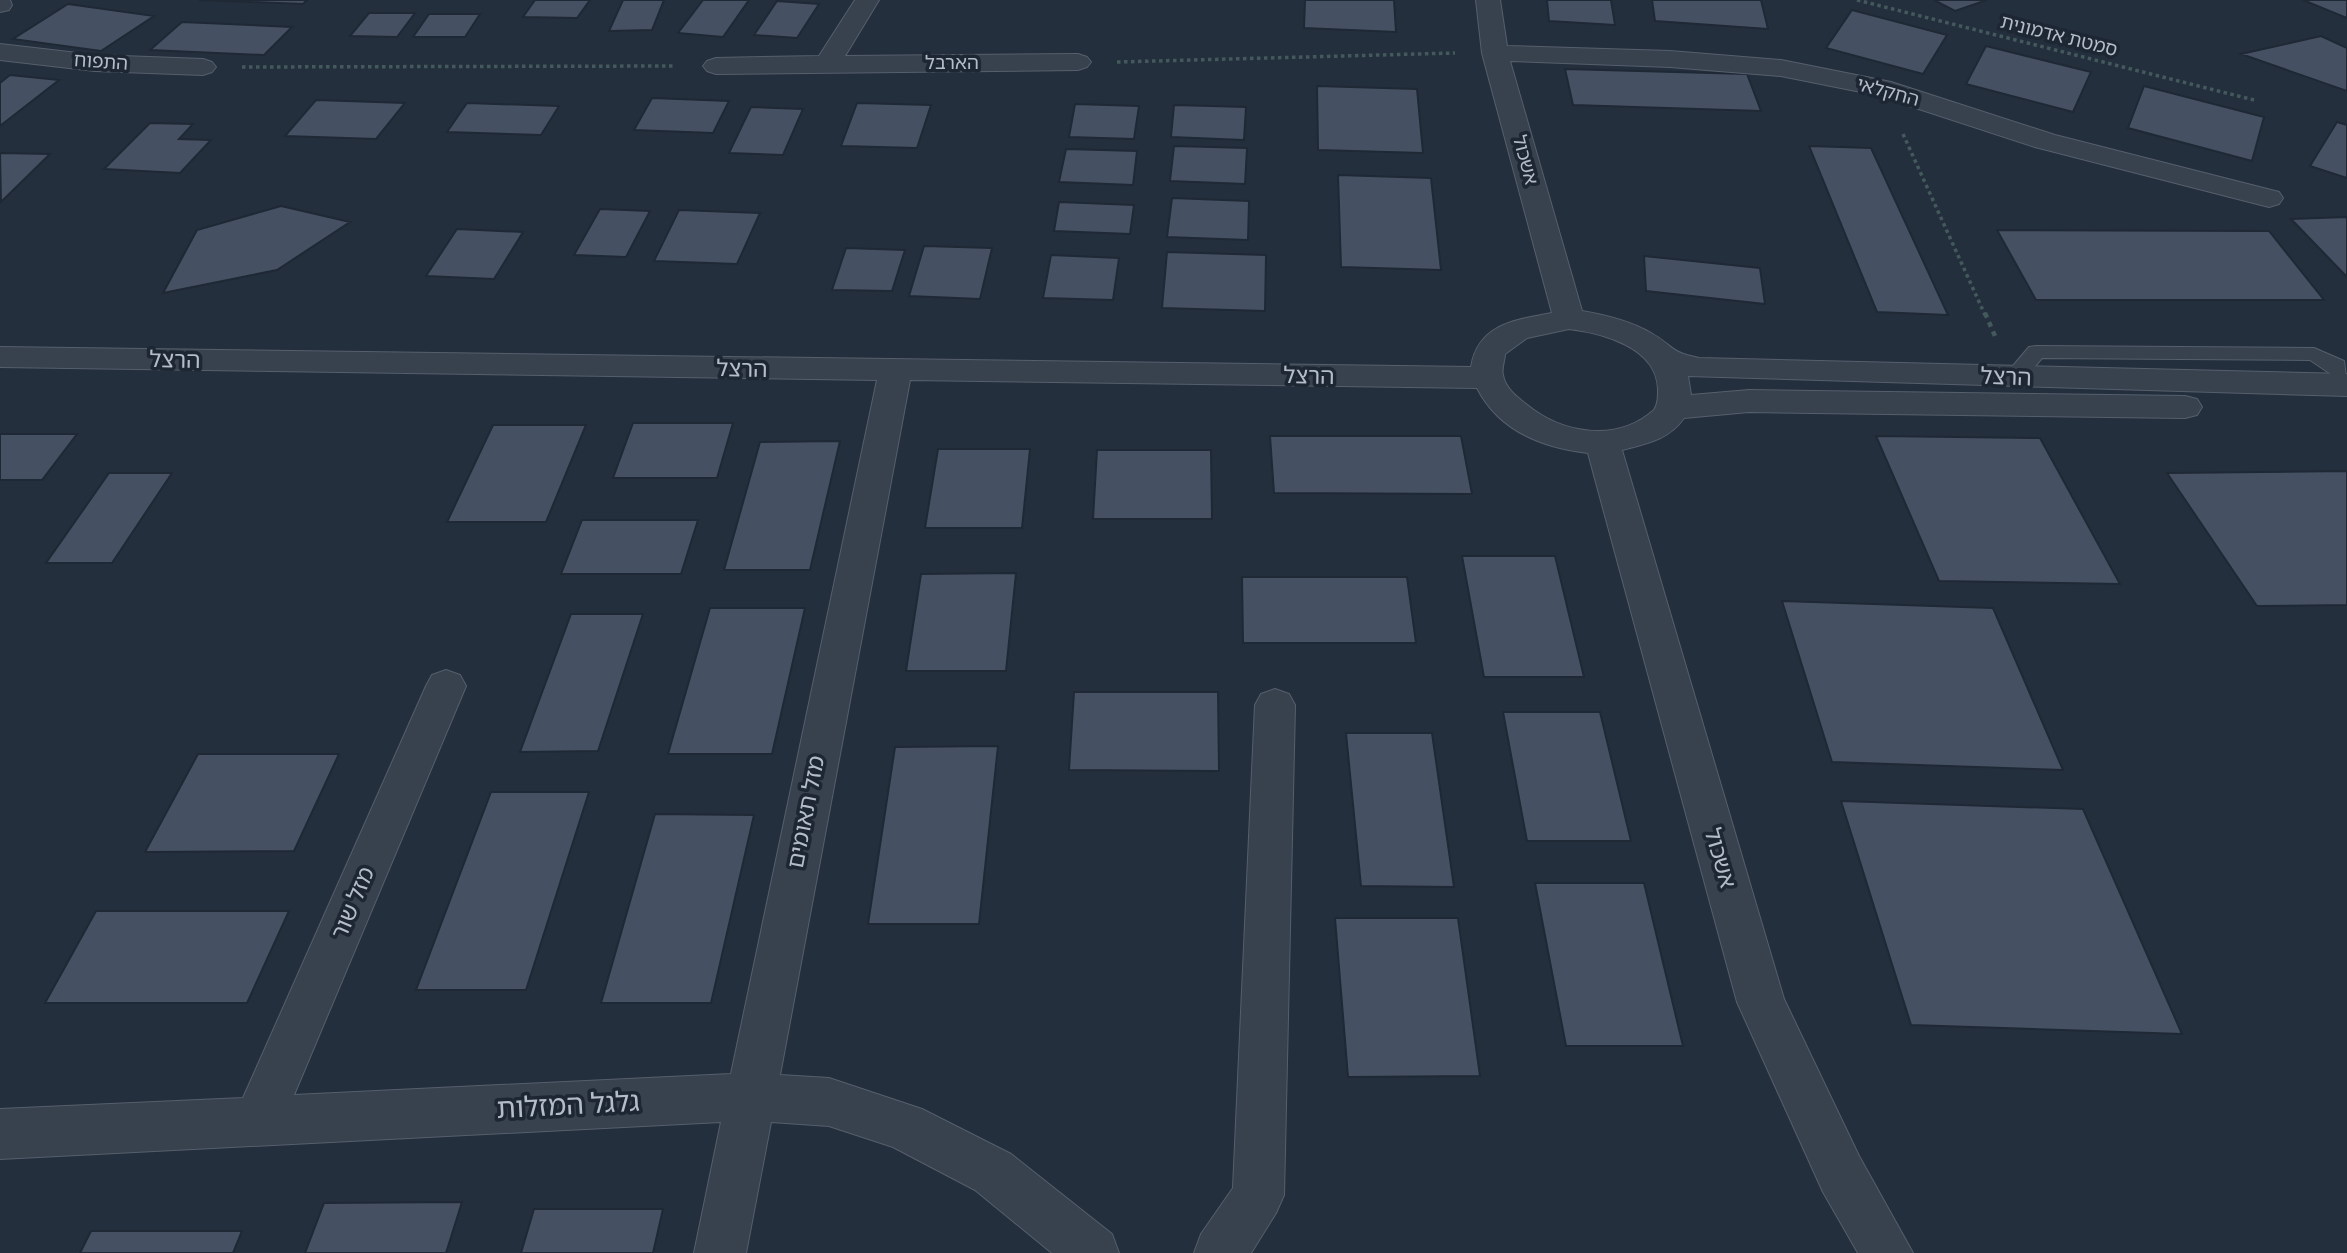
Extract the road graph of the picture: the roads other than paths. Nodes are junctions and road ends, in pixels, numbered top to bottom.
1 (867, 0) edge
2 (1488, 0) edge
3 (0, 52) edge
4 (1495, 52) junction
5 (1078, 62) road end
6 (827, 64) junction
7 (716, 66) road end
8 (203, 67) road end
9 (2269, 198) dead end
10 (1569, 319) junction
11 (0, 357) edge
12 (1665, 360) junction
13 (895, 372) junction
14 (2014, 377) junction
15 (1485, 378) junction
16 (2347, 378) edge
17 (2347, 385) edge
18 (2347, 406) edge
19 (1674, 408) junction
20 (1602, 442) junction
21 (446, 686) dead end
22 (1275, 705) dead end
23 (749, 1097) junction
24 (259, 1119) junction
25 (0, 1133) edge
26 (720, 1253) edge
27 (1093, 1253) edge
28 (1220, 1253) edge
29 (1887, 1253) edge

1 - 6 street
2 - 4 street, אשכול
3 - 8 street, התפוח
4 - 9 street, החקלאי
4 - 10 street, אשכול
5 - 6 street, הארבל
6 - 7 street, הארבל
10 - 12 street
10 - 15 street
11 - 13 street, הרצל
12 - 14 street, הרצל
12 - 19 street
13 - 15 street, הרצל
13 - 23 street, מזל תאומים
14 - 16 lane
14 - 17 street, הרצל
15 - 20 street
18 - 19 street, הרצל
19 - 20 street
20 - 29 street, אשכול
21 - 24 street, מזל שור
22 - 28 street
23 - 24 street, גלגל המזלות
23 - 26 street, מזל תאומים
23 - 27 street, גלגל המזלות
24 - 25 street, גלגל המזלות

